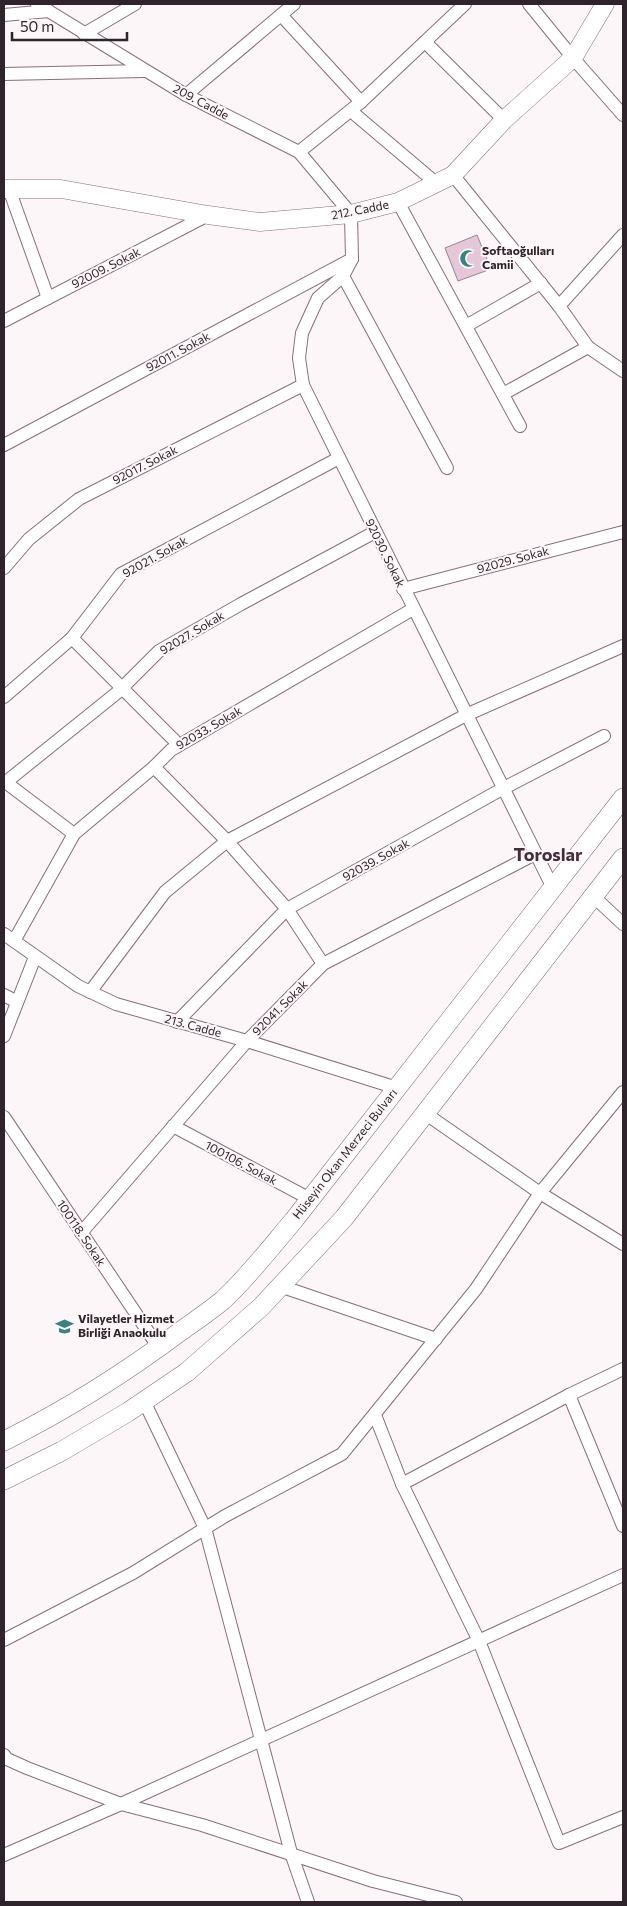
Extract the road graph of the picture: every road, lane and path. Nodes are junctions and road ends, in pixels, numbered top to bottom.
1 (37, 4) edge
2 (135, 4) edge
3 (294, 4) edge
4 (465, 4) edge
5 (529, 4) edge
6 (605, 4) edge
7 (49, 11) junction
8 (4, 15) edge
9 (281, 15) junction
10 (84, 34) junction
11 (425, 42) junction
12 (573, 58) junction
13 (144, 71) junction
14 (4, 74) edge
15 (186, 95) junction
16 (361, 102) junction
17 (350, 112) junction
18 (623, 114) edge
19 (504, 120) junction
20 (299, 152) junction
21 (453, 174) junction
22 (436, 183) junction
23 (6, 189) edge
24 (398, 202) junction
25 (10, 210) edge
26 (351, 214) junction
27 (208, 215) junction
28 (623, 235) edge
29 (352, 259) junction
30 (343, 276) junction
31 (541, 283) junction
32 (48, 298) junction
33 (559, 306) junction
34 (4, 321) edge
35 (466, 326) junction
36 (588, 347) junction
37 (623, 371) edge
38 (303, 385) junction
39 (503, 394) junction
40 (520, 426) dead end
41 (4, 445) edge
42 (339, 458) junction
43 (447, 468) dead end
44 (375, 532) junction
45 (623, 532) edge
46 (4, 568) edge
47 (403, 589) junction
48 (413, 609) junction
49 (72, 638) junction
50 (623, 646) edge
51 (122, 688) junction
52 (4, 697) edge
53 (466, 715) junction
54 (604, 736) dead end
55 (179, 745) junction
56 (154, 767) junction
57 (5, 782) edge
58 (502, 789) junction
59 (623, 798) edge
60 (74, 834) junction
61 (227, 841) junction
62 (535, 854) junction
63 (623, 858) edge
64 (553, 888) junction
65 (594, 896) junction
66 (287, 909) junction
67 (623, 924) edge
68 (9, 938) edge
69 (35, 957) junction
70 (323, 964) junction
71 (90, 992) junction
72 (4, 995) edge
73 (17, 1002) junction
74 (178, 1022) junction
75 (4, 1036) edge
76 (247, 1041) junction
77 (397, 1088) junction
78 (623, 1092) edge
79 (426, 1114) junction
80 (4, 1117) edge
81 (173, 1126) junction
82 (540, 1193) junction
83 (310, 1199) junction
84 (81, 1233) junction
85 (623, 1244) edge
86 (280, 1286) junction
87 (436, 1339) junction
88 (159, 1348) junction
89 (623, 1369) edge
90 (569, 1395) junction
91 (144, 1401) junction
92 (375, 1415) junction
93 (4, 1441) edge
94 (4, 1480) edge
95 (402, 1484) junction
96 (623, 1526) edge
97 (205, 1528) junction
98 (623, 1575) edge
99 (4, 1640) edge
100 (479, 1641) junction
101 (262, 1740) junction
102 (4, 1755) edge
103 (121, 1804) junction
104 (623, 1818) edge
105 (291, 1853) junction
106 (4, 1855) edge
107 (308, 1902) edge
108 (456, 1902) edge

1 - 7 street, 209. Cadde
2 - 10 street
3 - 9 street
4 - 11 street
5 - 12 street
6 - 12 street, 212. Cadde
7 - 8 street
7 - 10 street, 209. Cadde
9 - 15 street
9 - 16 street
10 - 13 street, 209. Cadde
11 - 16 street
11 - 19 street
12 - 18 street
12 - 19 street, 212. Cadde
13 - 14 street
13 - 15 street, 209. Cadde
15 - 20 street, 209. Cadde
16 - 17 street
17 - 20 street
17 - 22 street
19 - 21 street, 212. Cadde
20 - 26 street, 209. Cadde
21 - 22 street, 212. Cadde
21 - 31 street
22 - 24 street, 212. Cadde
23 - 25 street
23 - 27 street, 212. Cadde
24 - 26 street, 212. Cadde
24 - 35 street
25 - 32 street
26 - 27 street, 212. Cadde
26 - 29 street, 92030. Sokak
27 - 32 street, 92009. Sokak
28 - 33 street
29 - 30 street, 92030. Sokak
29 - 41 street, 92011. Sokak
30 - 38 street, 92030. Sokak
30 - 43 street
31 - 33 street
31 - 35 street
32 - 34 street, 92009. Sokak
33 - 36 street
35 - 39 street
36 - 37 street
36 - 39 street
38 - 42 street, 92030. Sokak
38 - 46 street, 92017. Sokak
39 - 40 street
42 - 44 street, 92030. Sokak
42 - 49 street, 92021. Sokak
44 - 47 street, 92030. Sokak
44 - 51 street, 92027. Sokak
45 - 47 street, 92029. Sokak
47 - 48 street, 92030. Sokak
48 - 53 street, 92030. Sokak
48 - 55 street, 92033. Sokak
49 - 51 street
49 - 52 street, 92021. Sokak
50 - 53 street
51 - 55 street
51 - 57 street, 92027. Sokak
53 - 58 street, 92030. Sokak
53 - 61 street
54 - 58 street, 92039. Sokak
55 - 56 street, 92033. Sokak
56 - 60 street, 92033. Sokak
56 - 61 street
57 - 60 street
58 - 62 street, 92030. Sokak
58 - 66 street, 92039. Sokak
59 - 64 main road, Hüseyin Okan Merzeci Bulvarı
60 - 68 street, 92033. Sokak
61 - 66 street
61 - 71 street
62 - 64 street, 92030. Sokak
62 - 70 street, 92041. Sokak
63 - 65 main road
64 - 77 main road, Hüseyin Okan Merzeci Bulvarı
65 - 67 street
65 - 79 main road
66 - 70 street
66 - 74 street, 92039. Sokak
68 - 69 street, 213. Cadde
69 - 71 street, 213. Cadde
69 - 73 street
70 - 76 street, 92041. Sokak
71 - 74 street, 213. Cadde
72 - 73 street
73 - 75 street
74 - 76 street, 213. Cadde
76 - 77 street, 213. Cadde
76 - 81 street, 92041. Sokak
77 - 83 main road, Hüseyin Okan Merzeci Bulvarı
78 - 82 street
79 - 82 street
79 - 86 main road
80 - 84 street, 100118. Sokak
81 - 83 street, 100106. Sokak
81 - 84 street, 92041. Sokak
82 - 85 street
82 - 87 street
83 - 88 main road, Hüseyin Okan Merzeci Bulvarı
84 - 88 street, 100118. Sokak
86 - 87 street
86 - 91 main road
87 - 92 street
88 - 93 main road, Hüseyin Okan Merzeci Bulvarı
89 - 90 street
90 - 95 street
90 - 96 street
91 - 94 main road
91 - 97 street
92 - 95 street
92 - 97 street
95 - 100 street
97 - 99 street
97 - 101 street
98 - 100 street
100 - 101 street
100 - 104 street
101 - 103 street
101 - 105 street
102 - 103 street
103 - 105 street
103 - 106 street
105 - 107 street
105 - 108 street

